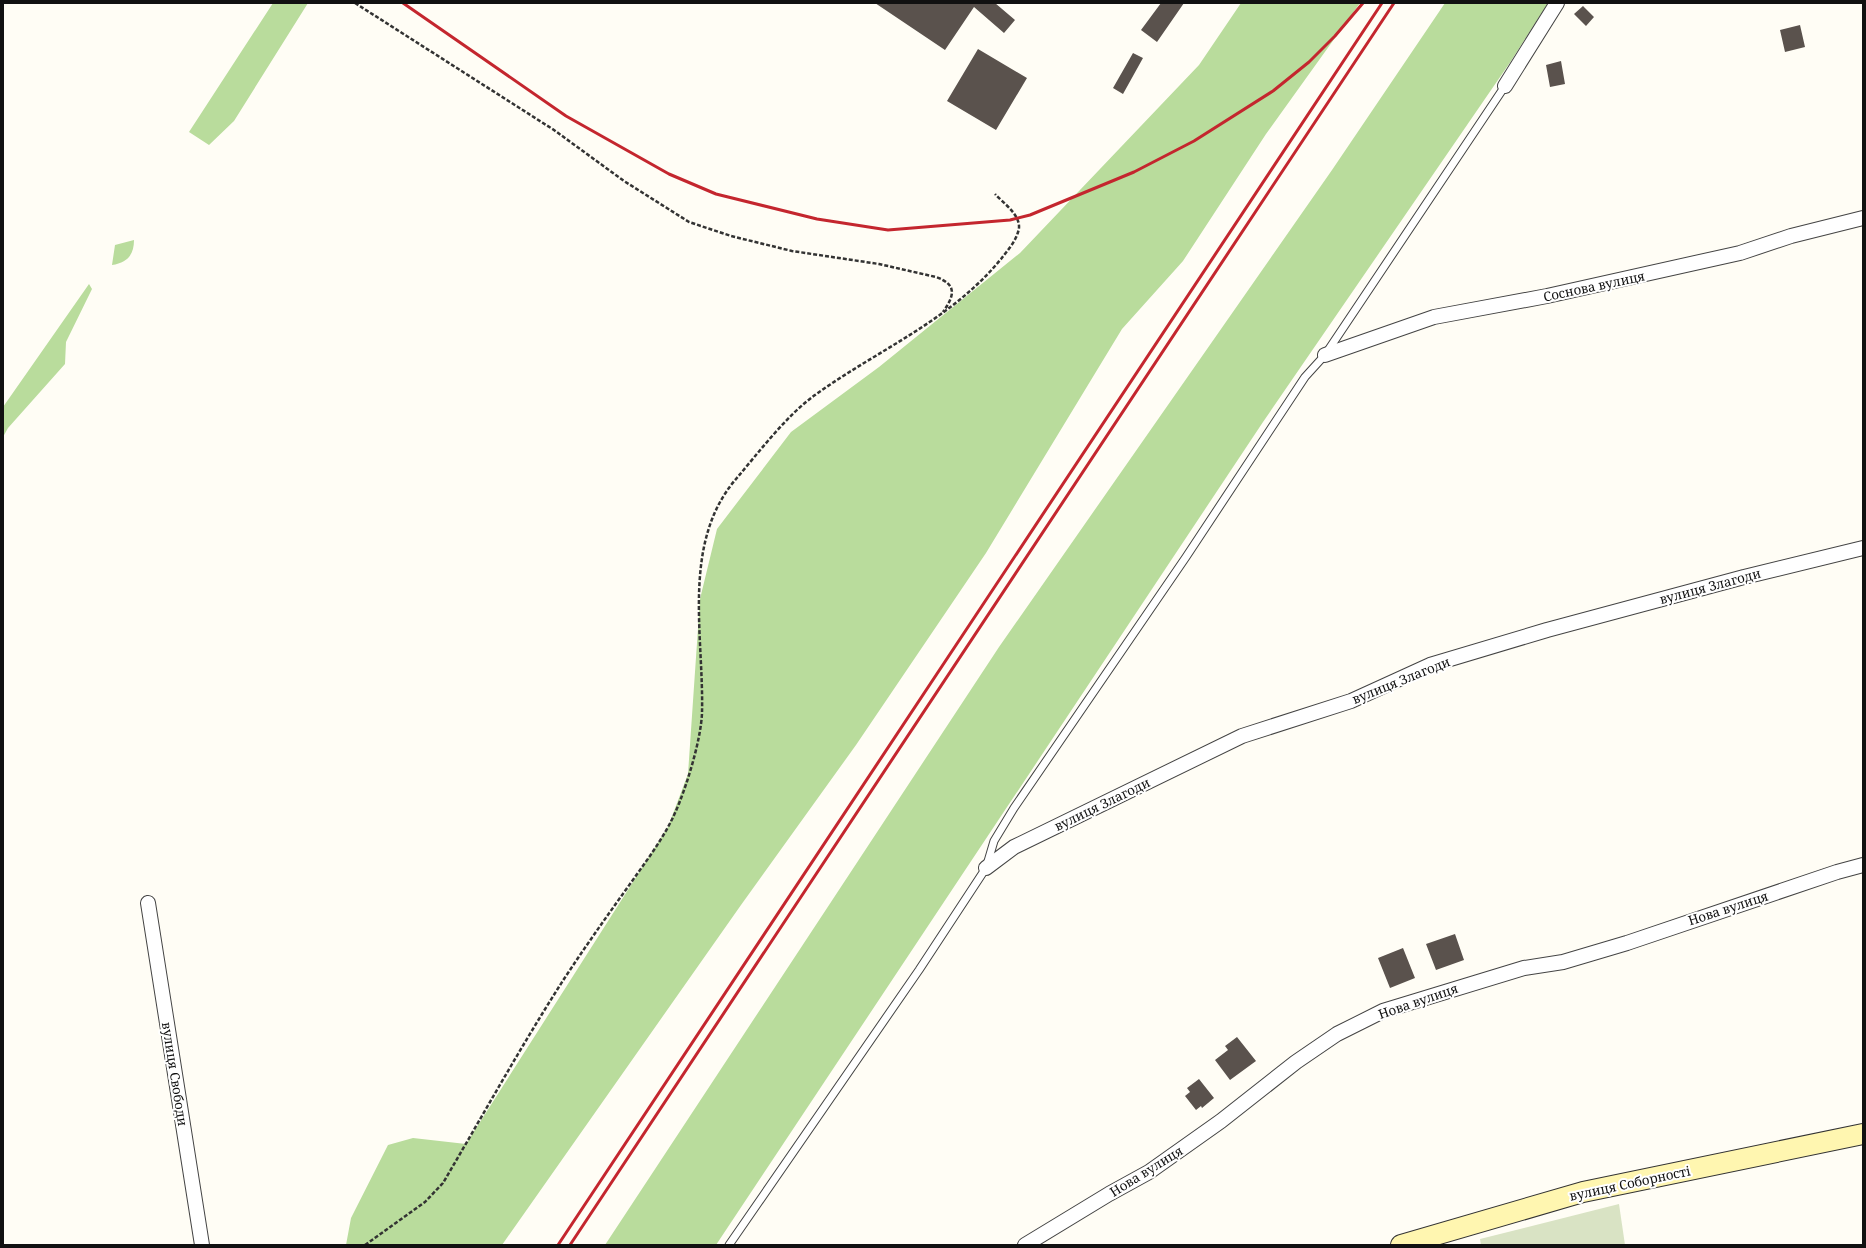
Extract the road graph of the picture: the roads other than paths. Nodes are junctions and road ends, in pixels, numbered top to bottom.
1 (1557, 3) edge
2 (1505, 86) joint
3 (1863, 218) edge
4 (1325, 355) junction
5 (1863, 548) edge
6 (1863, 865) edge
7 (986, 868) junction
8 (148, 903) dead end
9 (1863, 1134) edge
10 (202, 1245) edge
11 (729, 1245) edge
12 (1025, 1245) edge
13 (1401, 1245) edge

1 - 2 street
2 - 4 lane
3 - 4 street, Соснова вулиця
4 - 7 lane
5 - 7 street, вулиця Злагоди
6 - 12 street, Нова вулиця
7 - 11 lane
8 - 10 street, вулиця Свободи
9 - 13 street, вулиця Соборності

